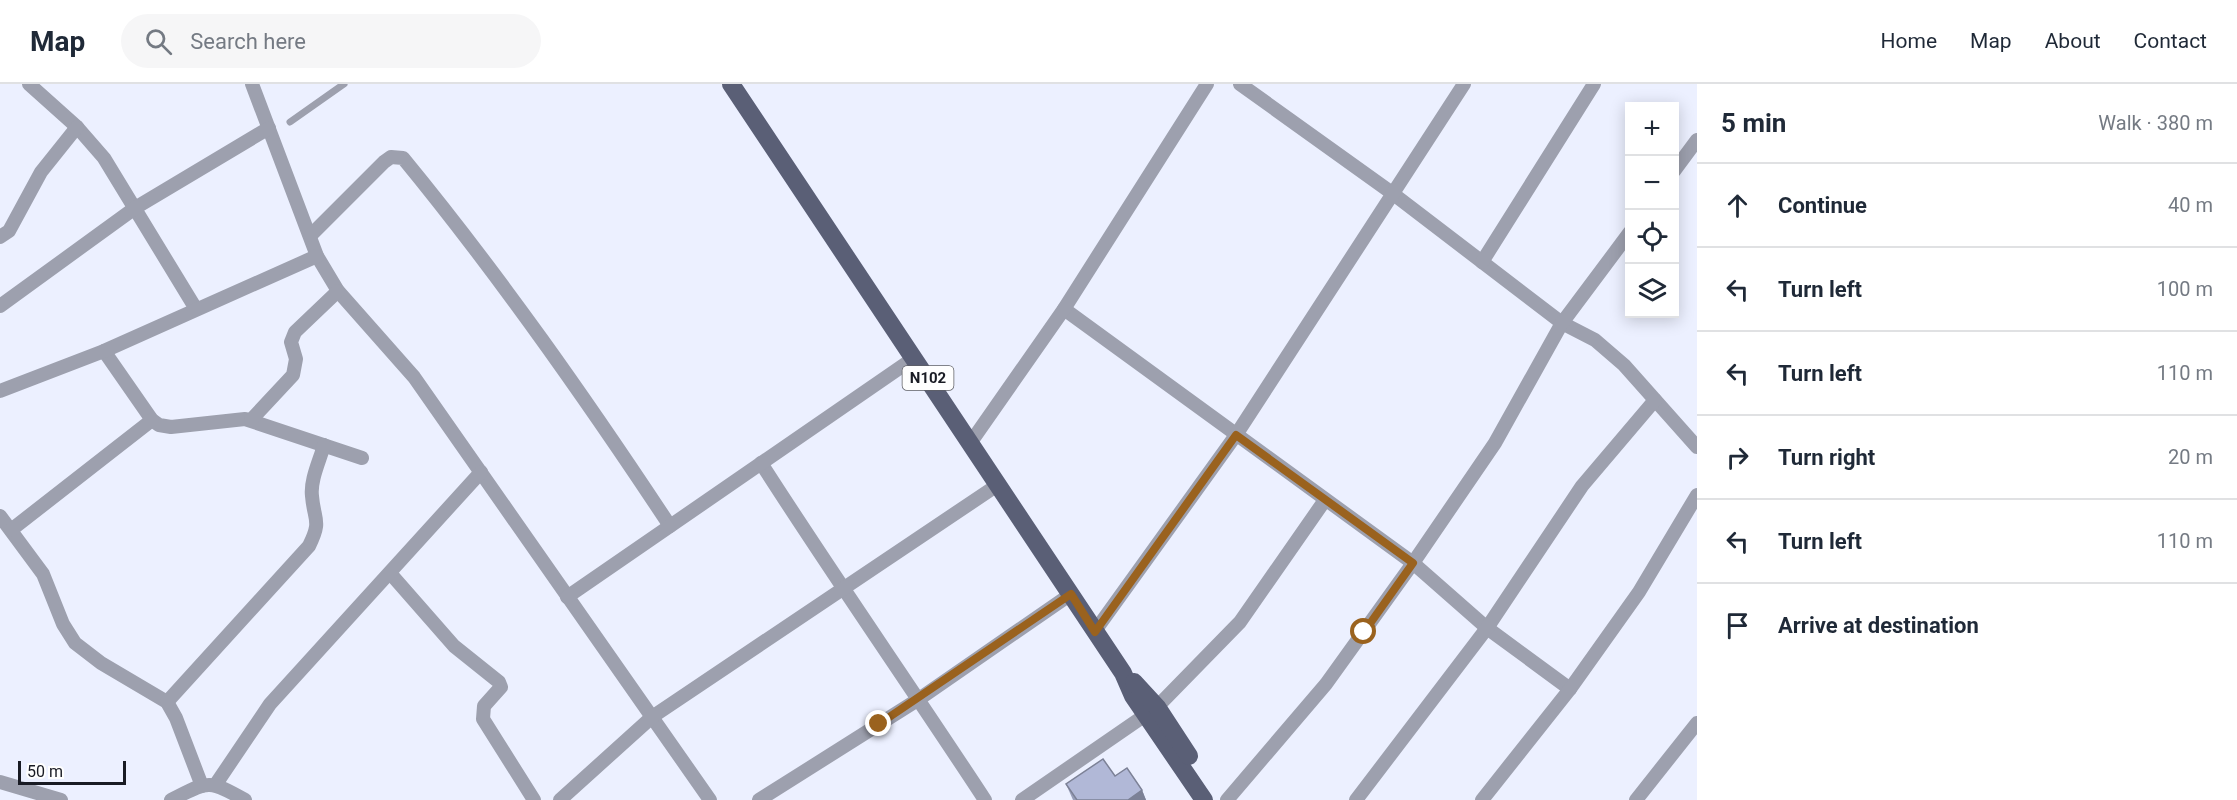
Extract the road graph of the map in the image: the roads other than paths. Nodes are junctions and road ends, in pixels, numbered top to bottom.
1 (29, 84) edge
2 (252, 84) edge
3 (344, 84) edge
4 (731, 84) edge
5 (1207, 84) edge
6 (1240, 84) edge
7 (1464, 84) edge
8 (1594, 84) edge
9 (290, 122) dead end
10 (77, 127) junction
11 (269, 128) junction
12 (1697, 140) edge
13 (1679, 164) edge
14 (1392, 193) junction
15 (135, 208) junction
16 (311, 235) junction
17 (0, 237) edge
18 (1625, 237) edge
19 (317, 256) junction
20 (1482, 262) junction
21 (338, 291) junction
22 (0, 306) edge
23 (196, 309) junction
24 (1064, 309) junction
25 (1562, 323) junction
26 (104, 351) junction
27 (914, 358) junction
28 (0, 392) edge
29 (1655, 400) junction
30 (152, 420) junction
31 (251, 420) junction
32 (1236, 435) junction
33 (971, 442) junction
34 (324, 445) junction
35 (1697, 447) edge
36 (362, 458) dead end
37 (761, 463) junction
38 (481, 472) junction
39 (999, 484) junction
40 (1697, 495) edge
41 (1325, 500) junction
42 (0, 516) edge
43 (670, 525) junction
44 (11, 530) junction
45 (1413, 563) junction
46 (390, 573) junction
47 (842, 589) junction
48 (1071, 594) junction
49 (567, 597) junction
50 (1487, 628) junction
51 (1095, 632) junction
52 (1570, 689) junction
53 (919, 699) junction
54 (167, 702) junction
55 (1152, 712) junction
56 (652, 717) junction
57 (1697, 723) edge
58 (1, 782) edge
59 (209, 785) junction
60 (61, 800) edge
61 (171, 800) edge
62 (245, 800) edge
63 (534, 800) edge
64 (560, 800) edge
65 (710, 800) edge
66 (759, 800) edge
67 (985, 800) edge
68 (1022, 800) edge
69 (1204, 800) edge
70 (1218, 800) edge
71 (1227, 800) edge
72 (1356, 800) edge
73 (1482, 800) edge
74 (1636, 800) edge

1 - 10 street
2 - 11 street
3 - 9 lane
4 - 27 main road, N102
5 - 24 street
6 - 14 street
7 - 14 street
8 - 20 street
10 - 15 street
10 - 17 street
11 - 15 street
11 - 16 street
12 - 13 street
14 - 20 street
14 - 32 street
15 - 22 street
15 - 23 street
16 - 19 street
16 - 43 street
18 - 25 street
19 - 21 street
19 - 23 street
20 - 25 street
21 - 31 street
21 - 38 street
23 - 26 street
24 - 32 street
24 - 33 street
25 - 29 street
25 - 45 street
26 - 28 street
26 - 30 street
27 - 33 main road, N102
27 - 37 street
29 - 35 street
29 - 50 street
30 - 31 street
30 - 44 street
31 - 34 street
32 - 41 street
32 - 51 street
33 - 39 main road, N102
34 - 36 street
34 - 54 street
37 - 43 street
37 - 47 street
38 - 46 street
38 - 49 street
39 - 47 street
39 - 48 main road, N102
40 - 52 street
41 - 45 street
41 - 55 street
42 - 44 street
43 - 49 street
44 - 54 street
45 - 50 street
45 - 71 street
46 - 59 street
46 - 63 street
47 - 53 street
47 - 56 street
48 - 51 main road, N102
48 - 53 street
49 - 56 street
50 - 52 street
50 - 72 street
51 - 55 main road, N102
52 - 73 street
53 - 66 street
53 - 67 street
54 - 59 street
55 - 68 street
55 - 69 main road, N102
55 - 70 main road, N102
56 - 64 street
56 - 65 street
57 - 74 street
58 - 60 street
59 - 61 street
59 - 62 street

